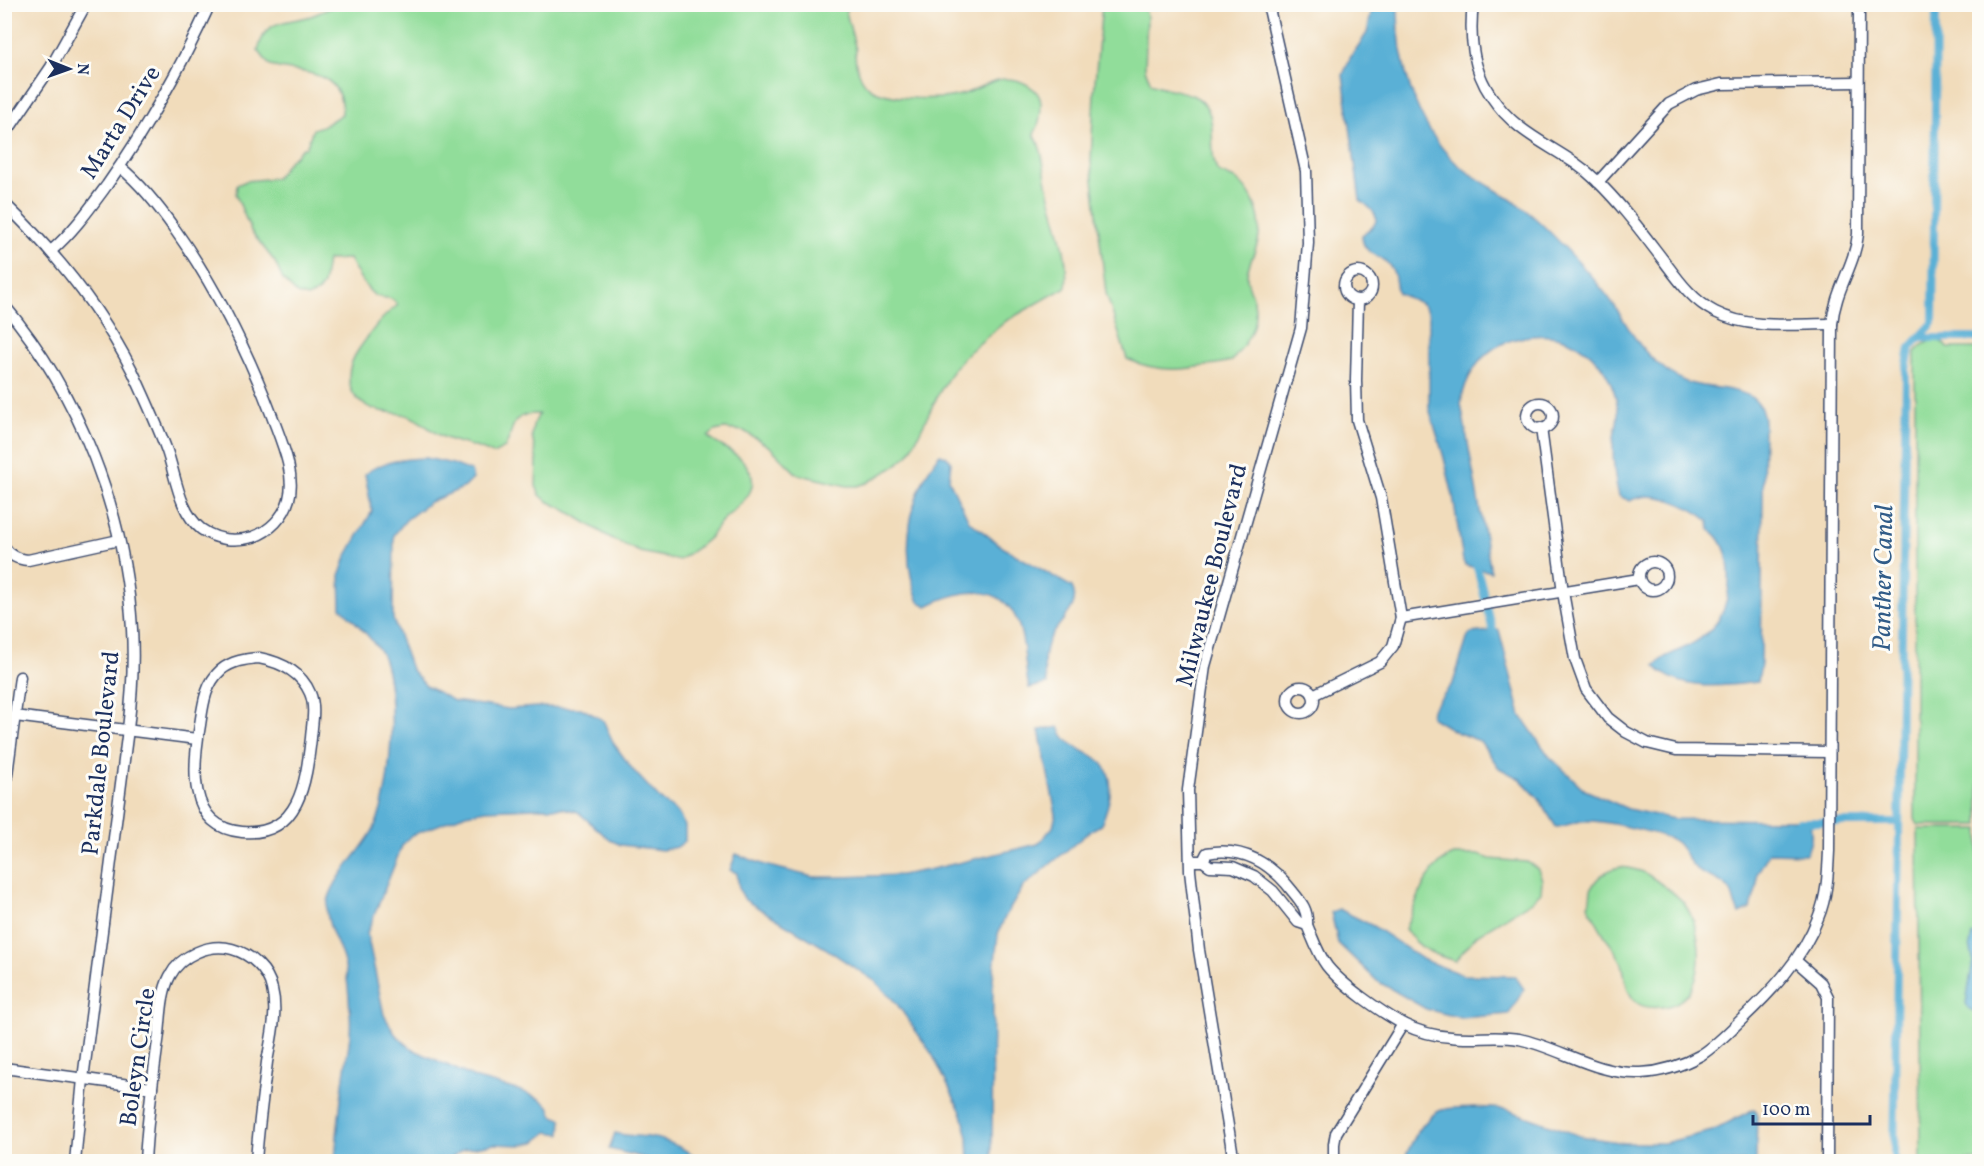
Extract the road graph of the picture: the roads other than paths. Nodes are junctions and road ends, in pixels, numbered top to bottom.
1 (86, 4) edge
2 (210, 4) edge
3 (1268, 4) edge
4 (1473, 4) edge
5 (1859, 4) edge
6 (1858, 82) junction
7 (4, 136) edge
8 (120, 167) junction
9 (1598, 182) junction
10 (4, 203) edge
11 (51, 251) junction
12 (1358, 300) dead end
13 (4, 305) edge
14 (1832, 324) junction
15 (1541, 428) dead end
16 (119, 540) junction
17 (4, 547) edge
18 (1639, 579) dead end
19 (1563, 592) junction
20 (1401, 618) junction
21 (20, 677) dead end
22 (1313, 695) dead end
23 (15, 716) junction
24 (129, 729) junction
25 (197, 739) junction
26 (1829, 752) junction
27 (4, 796) edge
28 (1190, 861) junction
29 (1203, 861) junction
30 (1285, 881) junction
31 (1273, 891) junction
32 (1307, 925) junction
33 (1796, 960) junction
34 (1403, 1024) junction
35 (4, 1068) edge
36 (82, 1079) junction
37 (152, 1088) junction
38 (75, 1161) edge
39 (145, 1161) edge
40 (256, 1161) edge
41 (1234, 1161) edge
42 (1334, 1161) edge
43 (1827, 1161) edge

1 - 7 street
2 - 8 street, Marta Drive
3 - 28 street, Milwaukee Boulevard
4 - 9 street
5 - 6 street
6 - 9 street
6 - 14 street
8 - 11 street, Marta Drive
8 - 11 street
9 - 14 street
10 - 11 street
12 - 20 street
13 - 16 street, Parkdale Boulevard
14 - 26 street
15 - 19 street
16 - 17 street
16 - 24 street, Parkdale Boulevard
18 - 19 street
19 - 20 street
19 - 26 street
20 - 22 street
21 - 23 street
23 - 24 street
23 - 27 street
24 - 25 street
24 - 36 street, Parkdale Boulevard
25 - 25 street
26 - 33 street
28 - 29 street
28 - 41 street, Milwaukee Boulevard
29 - 30 street
29 - 31 street
30 - 31 street
30 - 32 street
31 - 32 street
32 - 34 street
33 - 34 street
33 - 43 street
34 - 42 street
35 - 36 street
36 - 37 street
36 - 38 street, Parkdale Boulevard
37 - 39 street, Boleyn Circle
37 - 40 street, Boleyn Circle

